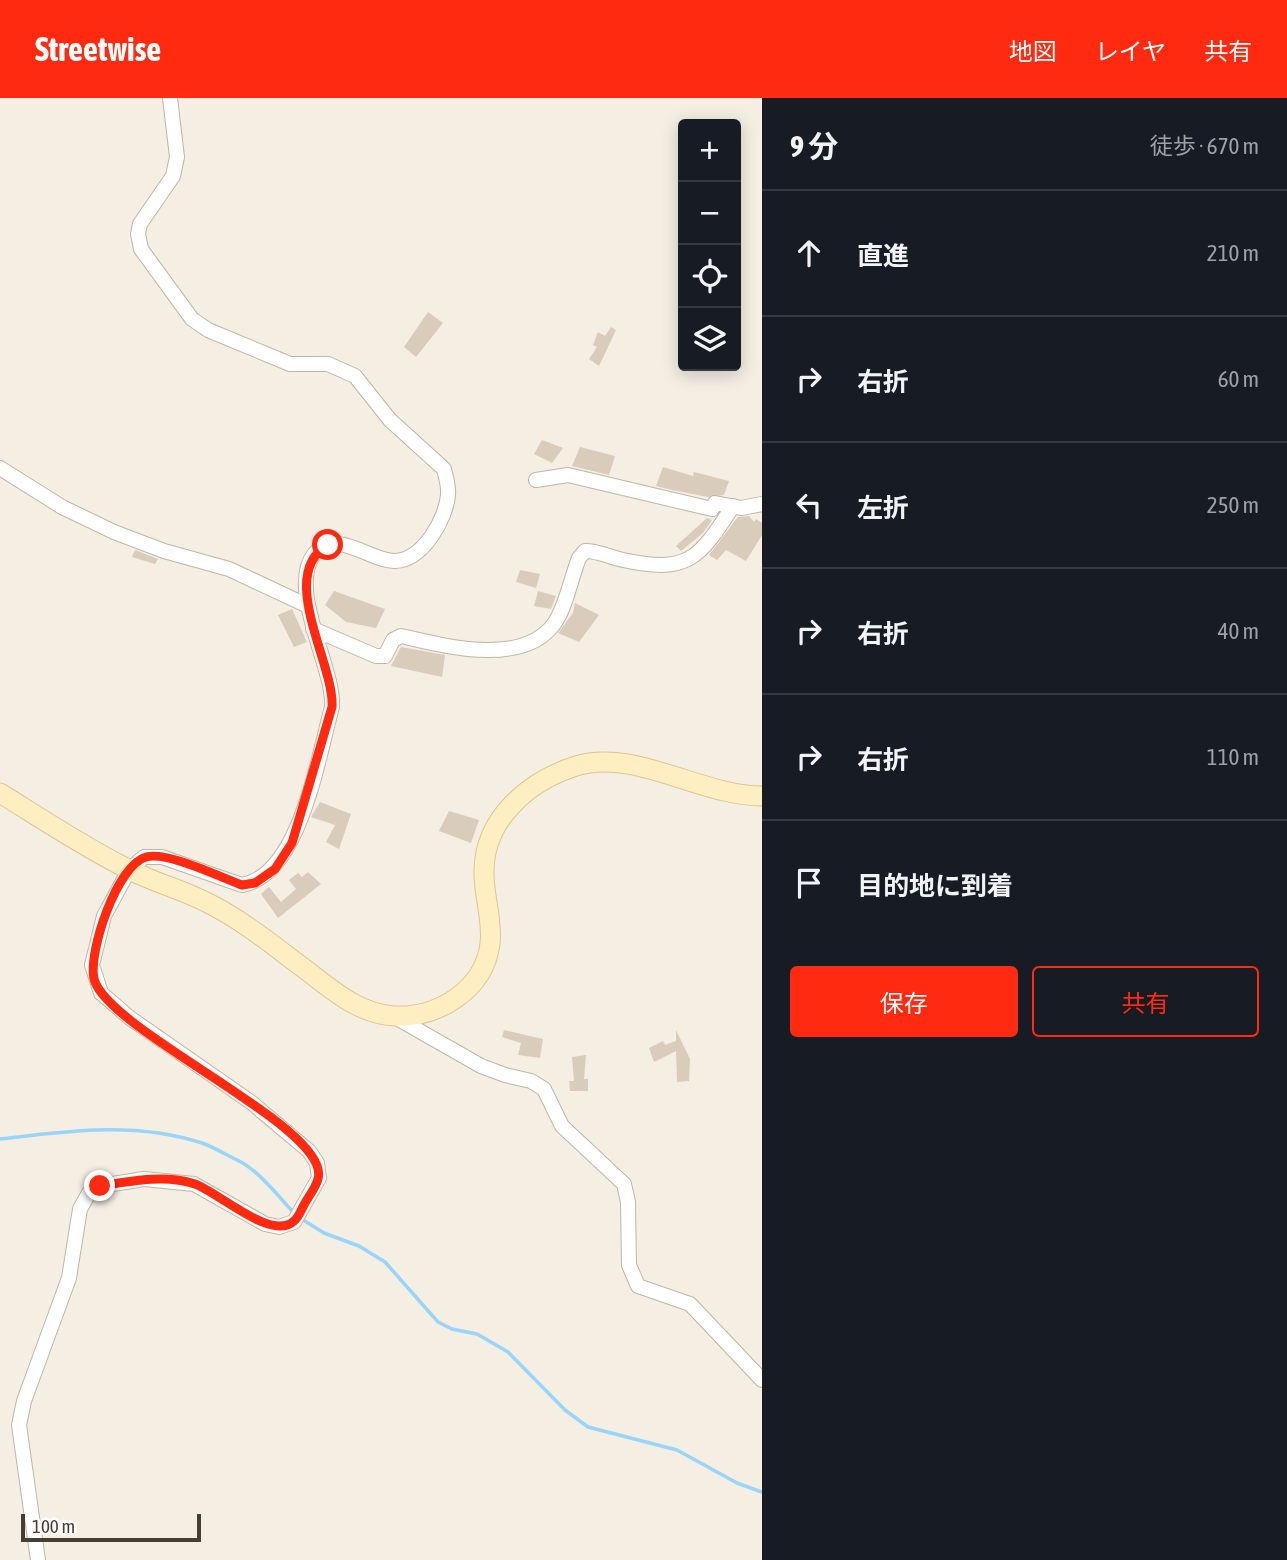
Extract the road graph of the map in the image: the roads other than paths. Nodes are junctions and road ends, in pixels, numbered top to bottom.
1 (170, 98) edge
2 (0, 468) edge
3 (536, 480) dead end
4 (762, 505) edge
5 (733, 506) junction
6 (308, 606) junction
7 (313, 629) junction
8 (0, 793) edge
9 (762, 796) edge
10 (129, 870) junction
11 (394, 1016) junction
12 (762, 1380) edge
13 (38, 1560) edge

1 - 6 street
2 - 6 street
3 - 5 street
4 - 5 street
5 - 7 street
6 - 7 street
7 - 10 street
8 - 10 street
9 - 11 street
10 - 11 street
10 - 13 street
11 - 12 street

